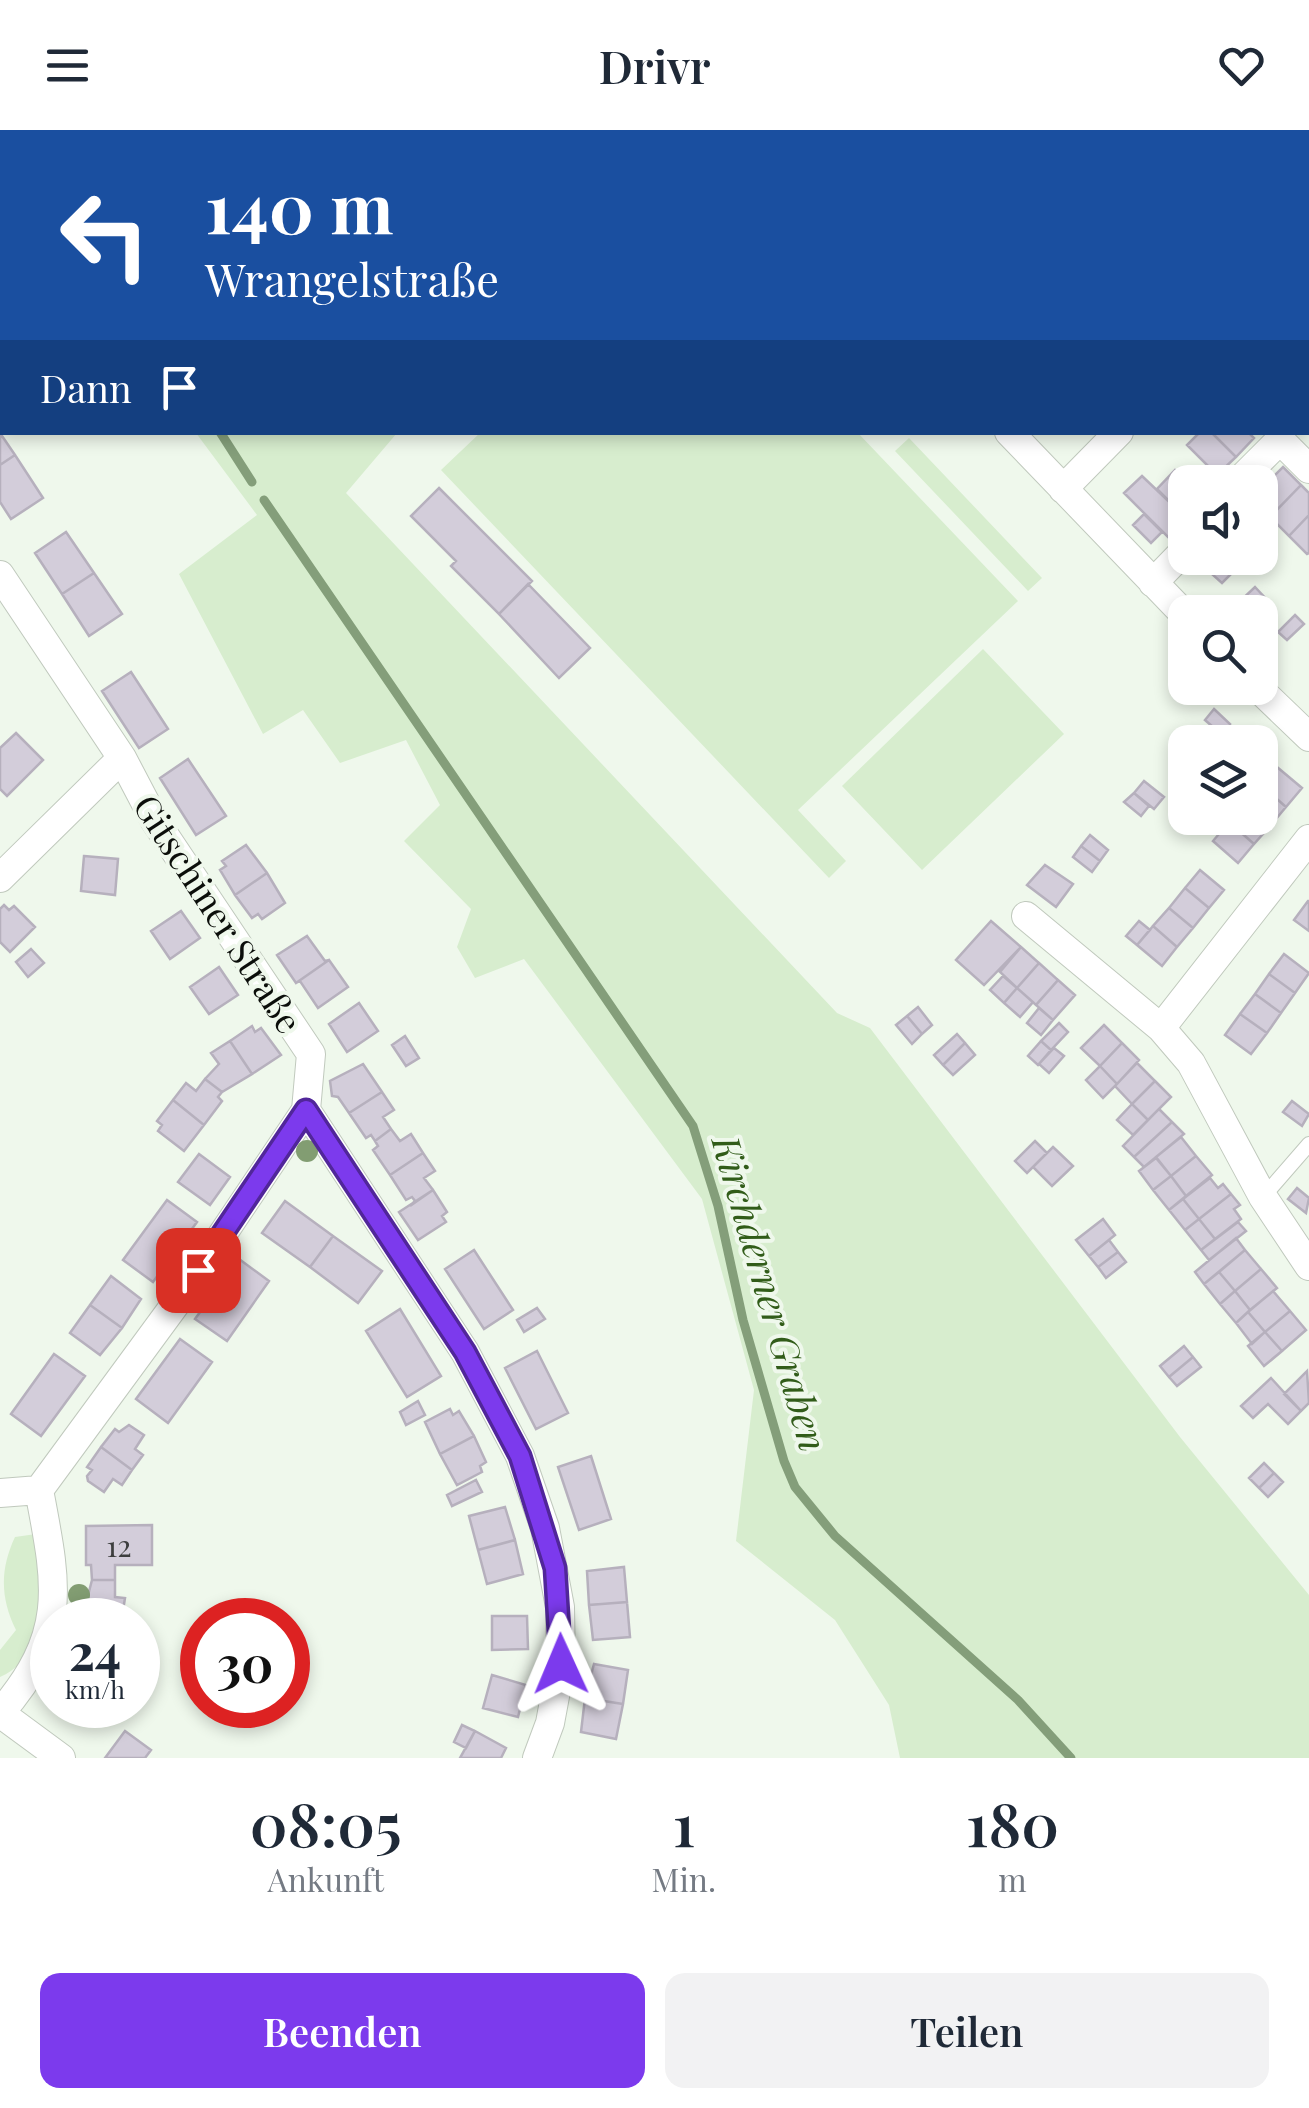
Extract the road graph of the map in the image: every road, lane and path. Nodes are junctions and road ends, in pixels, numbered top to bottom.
1 (1012, 435) edge
2 (1116, 435) edge
3 (1255, 465) edge
4 (1309, 469) edge
5 (1064, 489) junction
6 (1168, 568) edge
7 (0, 575) edge
8 (1153, 583) junction
9 (1168, 598) edge
10 (1276, 705) edge
11 (1309, 737) edge
12 (122, 758) junction
13 (1309, 839) edge
14 (0, 878) edge
15 (1026, 916) dead end
16 (1161, 1028) junction
17 (306, 1110) junction
18 (1309, 1144) edge
19 (1263, 1197) junction
20 (1309, 1266) edge
21 (39, 1490) junction
22 (0, 1492) edge
23 (0, 1713) edge
24 (61, 1758) edge
25 (537, 1758) edge

1 - 5 street
2 - 5 street
3 - 4 street
5 - 8 street
6 - 8 street
7 - 12 street, Gitschiner Straße
8 - 9 street
10 - 11 street
12 - 14 street
12 - 17 street, Gitschiner Straße
13 - 16 street
15 - 16 street
16 - 19 street
17 - 21 street
17 - 25 street
18 - 19 lane
19 - 20 street
21 - 22 street
21 - 23 street
23 - 24 street

